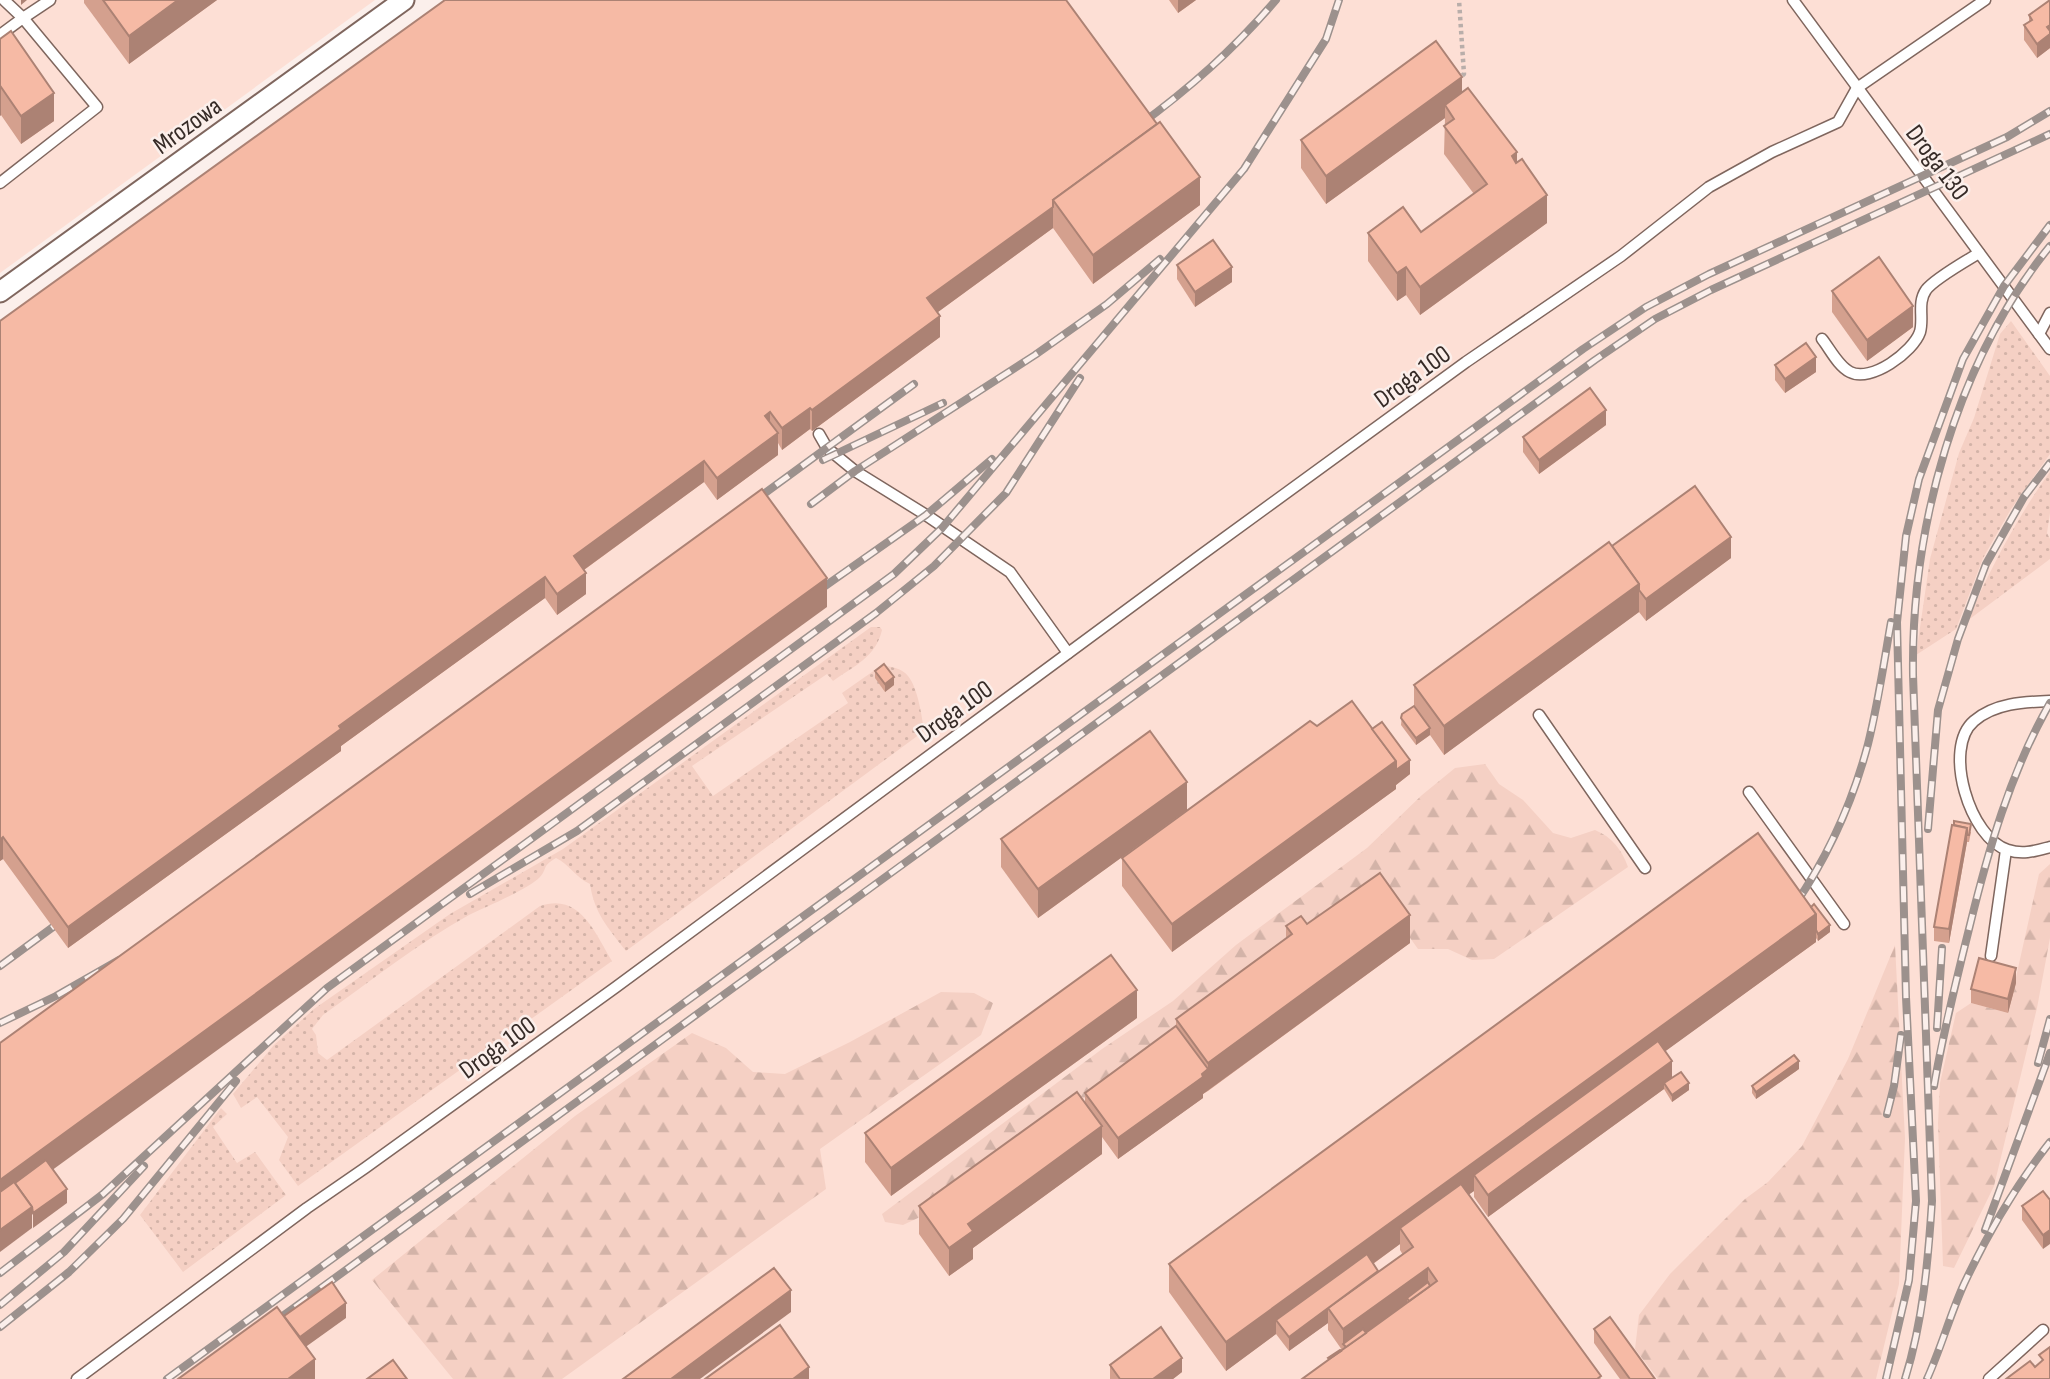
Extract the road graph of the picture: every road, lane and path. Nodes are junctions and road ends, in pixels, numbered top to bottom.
1 (4, 0) edge
2 (50, 0) edge
3 (404, 0) edge
4 (1459, 0) edge
5 (1793, 0) edge
6 (1985, 0) edge
7 (23, 18) junction
8 (0, 36) edge
9 (1448, 87) edge
10 (1857, 88) junction
11 (0, 183) edge
12 (1979, 253) junction
13 (0, 292) edge
14 (2050, 313) edge
15 (2039, 334) junction
16 (1822, 339) dead end
17 (2050, 349) edge
18 (819, 434) dead end
19 (1068, 653) junction
20 (2050, 701) edge
21 (1539, 715) dead end
22 (1749, 792) dead end
23 (2050, 847) edge
24 (2006, 850) junction
25 (1645, 868) dead end
26 (1844, 923) dead end
27 (1991, 956) dead end
28 (2043, 1330) dead end
29 (77, 1379) edge
30 (1989, 1379) edge

1 - 7 lane
2 - 7 lane
3 - 13 street, Mrozowa
4 - 9 path
5 - 10 lane, Droga 130
6 - 10 lane
7 - 8 lane
7 - 11 lane
10 - 12 lane, Droga 130
10 - 19 lane, Droga 100
12 - 15 lane, Droga 130
12 - 16 lane
14 - 15 lane
15 - 17 lane, Droga 130
18 - 19 lane
19 - 29 lane, Droga 100
20 - 24 lane
21 - 25 lane
22 - 26 lane
23 - 24 lane
24 - 27 lane
28 - 30 lane

